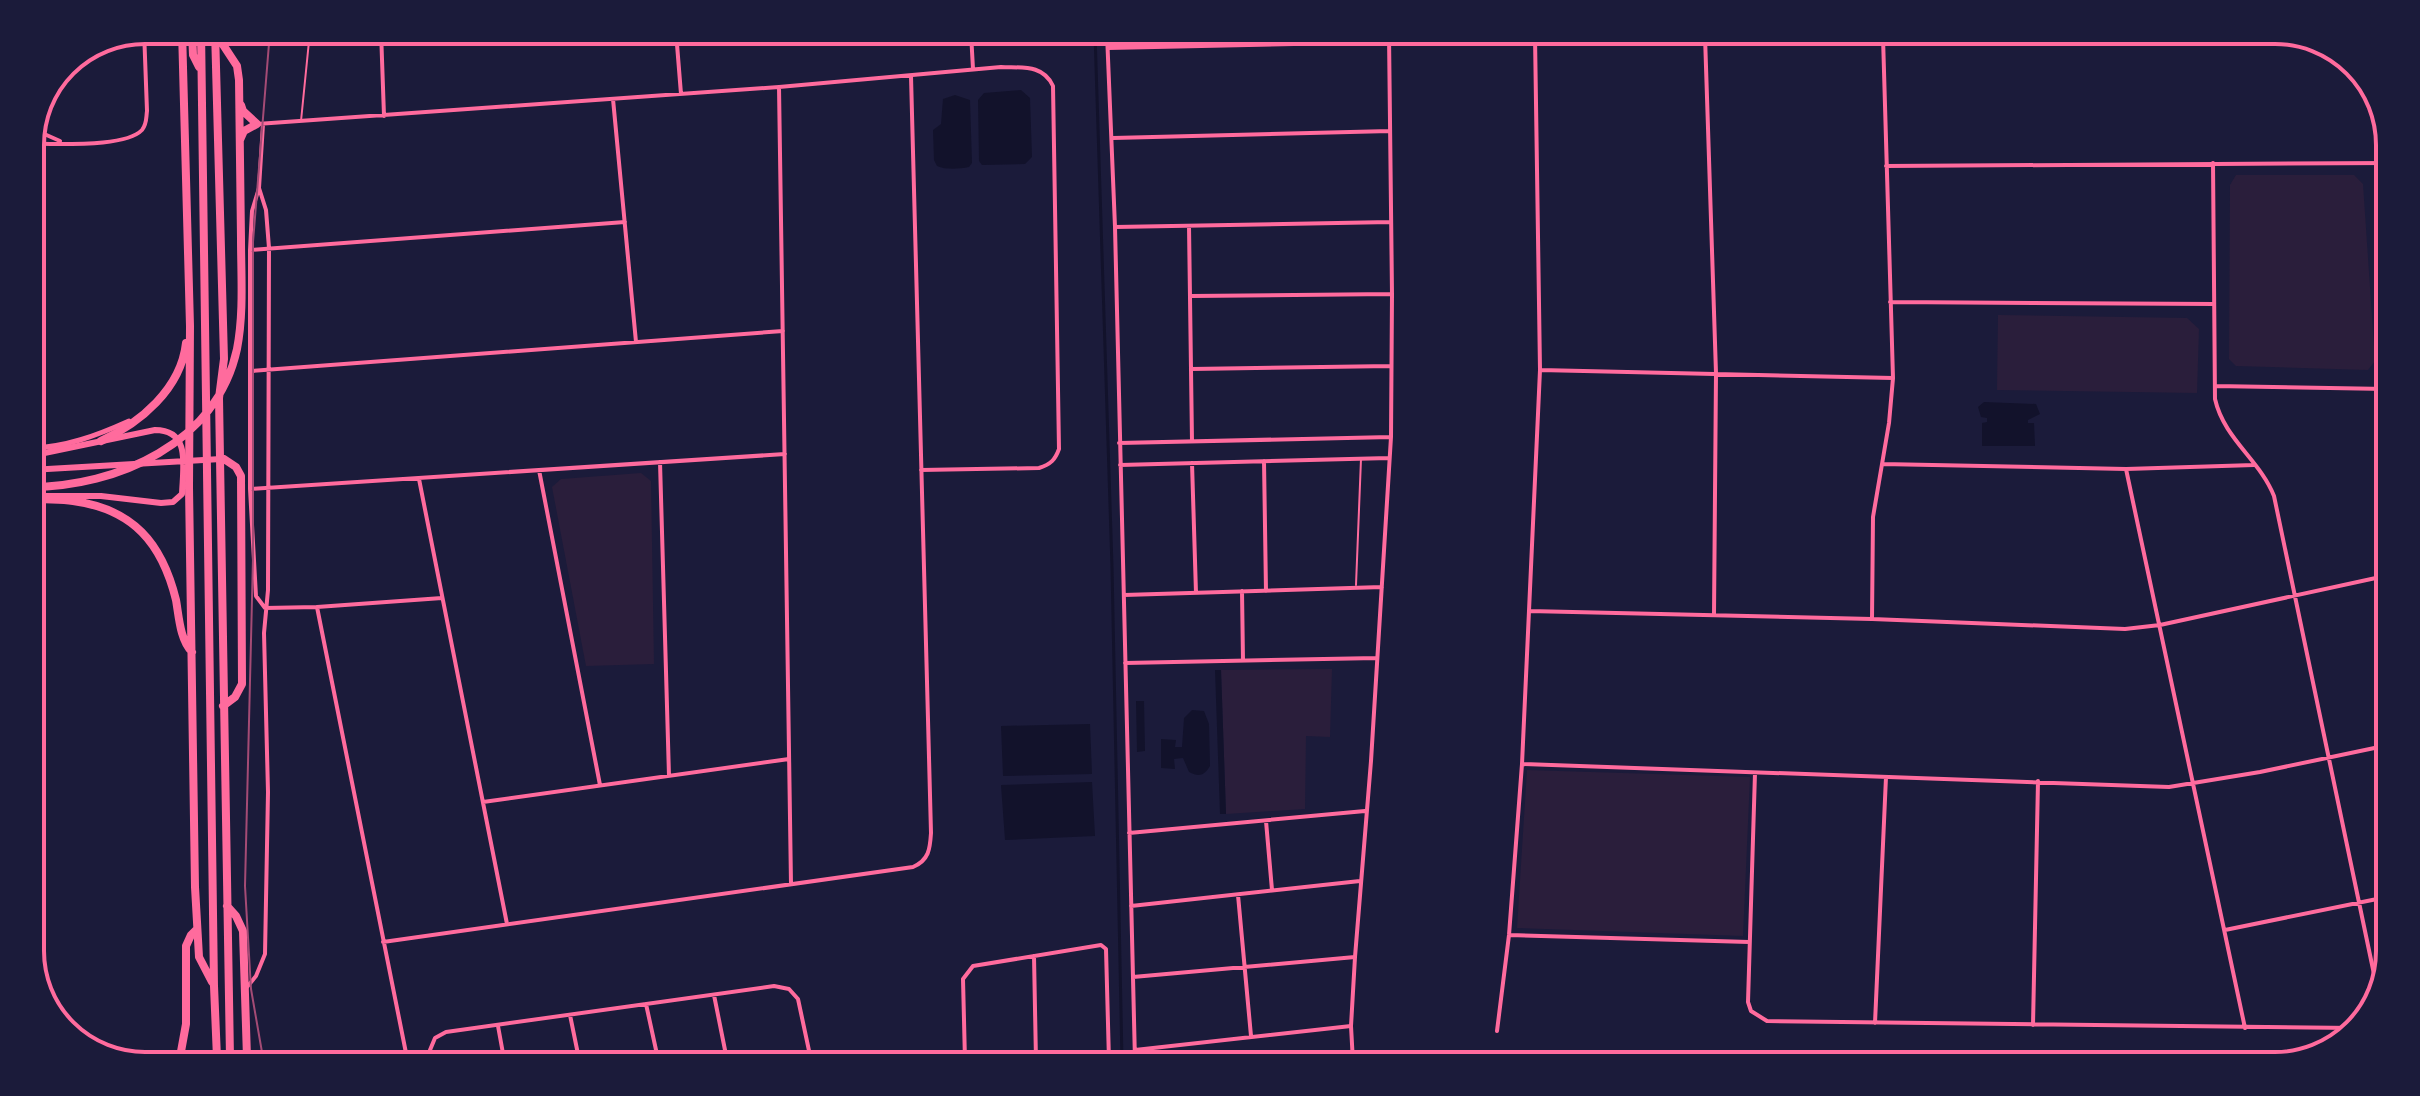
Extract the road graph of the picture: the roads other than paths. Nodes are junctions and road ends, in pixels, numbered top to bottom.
1 (145, 44) edge
2 (182, 44) edge
3 (193, 44) edge
4 (201, 44) edge
5 (216, 44) edge
6 (223, 44) edge
7 (309, 44) edge
8 (381, 44) edge
9 (677, 44) edge
10 (972, 44) edge
11 (1108, 44) edge
12 (1262, 44) edge
13 (1389, 44) edge
14 (1535, 44) edge
15 (1705, 44) edge
16 (1883, 44) edge
17 (1241, 45) joint
18 (1108, 48) junction
19 (973, 69) junction
20 (201, 72) junction
21 (911, 76) junction
22 (779, 87) junction
23 (239, 94) junction
24 (681, 94) junction
25 (613, 99) junction
26 (384, 116) junction
27 (301, 122) junction
28 (260, 124) junction
29 (1390, 131) junction
30 (45, 133) edge
31 (1112, 138) junction
32 (240, 140) junction
33 (66, 142) junction
34 (44, 143) edge
35 (2213, 163) junction
36 (2376, 163) edge
37 (1886, 166) junction
38 (259, 188) junction
39 (625, 222) junction
40 (1391, 222) junction
41 (1189, 226) junction
42 (1115, 227) junction
43 (269, 248) junction
44 (250, 250) junction
45 (1392, 294) junction
46 (1190, 296) junction
47 (1890, 302) junction
48 (2214, 304) junction
49 (190, 326) junction
50 (783, 331) junction
51 (636, 342) junction
52 (1391, 366) junction
53 (1191, 369) junction
54 (1540, 370) junction
55 (251, 371) junction
56 (268, 371) junction
57 (1716, 373) junction
58 (1893, 378) junction
59 (2215, 386) junction
60 (2376, 389) edge
61 (146, 413) junction
62 (1391, 437) junction
63 (101, 441) junction
64 (1192, 441) junction
65 (1119, 443) junction
66 (44, 446) edge
67 (44, 453) edge
68 (785, 454) junction
69 (1361, 458) junction
70 (1390, 458) junction
71 (224, 459) joint
72 (1264, 461) junction
73 (660, 462) junction
74 (1192, 463) junction
75 (1882, 464) junction
76 (1120, 465) junction
77 (2254, 465) junction
78 (44, 469) edge
79 (2126, 469) junction
80 (539, 470) junction
81 (921, 470) junction
82 (419, 478) junction
83 (44, 486) edge
84 (269, 488) junction
85 (250, 489) junction
86 (44, 498) edge
87 (44, 500) edge
88 (2376, 578) edge
89 (1382, 587) junction
90 (1356, 588) junction
91 (1242, 591) junction
92 (1266, 591) junction
93 (1196, 593) junction
94 (1123, 595) junction
95 (2293, 596) junction
96 (442, 598) junction
97 (317, 607) junction
98 (265, 608) junction
99 (1529, 611) junction
100 (1714, 615) junction
101 (1872, 619) junction
102 (2160, 625) junction
103 (193, 653) junction
104 (1377, 658) junction
105 (1243, 661) junction
106 (1125, 663) junction
107 (223, 706) junction
108 (2376, 748) edge
109 (2328, 758) junction
110 (789, 759) junction
111 (1522, 764) junction
112 (1756, 772) junction
113 (669, 776) junction
114 (1886, 777) junction
115 (2038, 781) junction
116 (2194, 784) junction
117 (600, 785) junction
118 (483, 802) junction
119 (1365, 811) junction
120 (1266, 821) junction
121 (1129, 833) junction
122 (1360, 881) junction
123 (791, 884) junction
124 (1272, 891) junction
125 (1238, 895) junction
126 (2376, 899) edge
127 (2359, 903) junction
128 (227, 906) junction
129 (1130, 906) junction
130 (507, 924) junction
131 (197, 929) junction
132 (2225, 930) junction
133 (1509, 935) junction
134 (383, 942) junction
135 (1749, 942) junction
136 (1034, 956) junction
137 (1355, 957) junction
138 (1244, 967) junction
139 (2374, 972) edge
140 (1133, 977) junction
141 (214, 986) junction
142 (245, 989) junction
143 (714, 995) junction
144 (646, 1004) junction
145 (570, 1015) junction
146 (1875, 1023) junction
147 (497, 1025) junction
148 (2033, 1025) junction
149 (1351, 1026) junction
150 (2245, 1028) junction
151 (2341, 1028) edge
152 (1497, 1031) dead end
153 (1251, 1036) junction
154 (1135, 1050) joint
155 (180, 1052) edge
156 (217, 1052) edge
157 (230, 1052) edge
158 (247, 1052) edge
159 (406, 1052) edge
160 (432, 1052) edge
161 (503, 1052) edge
162 (578, 1052) edge
163 (656, 1052) edge
164 (725, 1052) edge
165 (809, 1052) edge
166 (965, 1052) edge
167 (1036, 1052) edge
168 (1109, 1052) edge
169 (1352, 1052) edge

1 - 33 street
2 - 49 highway
3 - 20 highway
4 - 20 highway
5 - 107 highway
6 - 23 highway
7 - 27 lane
8 - 26 street
9 - 24 street
10 - 19 street
11 - 18 street
12 - 17 street
13 - 29 street
14 - 54 street
15 - 57 street
16 - 37 street
17 - 18 street
18 - 31 street
19 - 21 street
19 - 81 street
20 - 141 highway
21 - 22 street
21 - 81 street
22 - 24 street
22 - 50 street
23 - 28 highway
23 - 32 highway
24 - 25 street
25 - 26 street
25 - 39 street
26 - 27 street
27 - 28 street
28 - 32 highway
28 - 38 street
29 - 31 street
29 - 40 street
30 - 33 street
31 - 42 street
32 - 83 highway
33 - 34 street
35 - 36 street
35 - 37 street
35 - 48 street
37 - 47 street
38 - 43 street
38 - 44 street
39 - 43 street
39 - 51 street
40 - 41 street
40 - 45 street
41 - 42 street
41 - 46 street
42 - 65 street
43 - 44 street
43 - 56 street
44 - 55 street
45 - 46 street
45 - 52 street
46 - 53 street
47 - 48 street
47 - 58 street
48 - 59 street
49 - 61 highway
49 - 103 highway
50 - 51 street
50 - 68 street
51 - 56 street
52 - 53 street
52 - 62 street
53 - 64 street
54 - 57 street
54 - 99 street
55 - 56 street
55 - 85 street
56 - 84 street
57 - 58 street
57 - 100 street
58 - 75 street
59 - 60 street
59 - 77 street
61 - 63 highway
61 - 66 street
62 - 64 street
62 - 70 street
63 - 67 main road
63 - 86 main road
64 - 65 street
65 - 76 street
68 - 73 street
68 - 110 street
69 - 70 street
69 - 72 street
69 - 90 lane
70 - 89 street
71 - 78 main road
71 - 107 highway
72 - 74 street
72 - 92 street
73 - 80 street
73 - 113 street
74 - 76 street
74 - 93 street
75 - 79 street
75 - 101 street
76 - 94 street
77 - 79 street
77 - 95 street
79 - 102 street
80 - 82 street
80 - 117 street
81 - 123 street
82 - 84 street
82 - 96 street
84 - 85 street
84 - 98 street
85 - 98 street
87 - 103 highway
88 - 95 street
89 - 90 street
89 - 104 street
90 - 92 street
91 - 92 street
91 - 93 street
91 - 105 street
93 - 94 street
94 - 106 street
95 - 102 street
95 - 109 street
96 - 97 street
96 - 118 street
97 - 98 street
97 - 134 street
98 - 142 street
99 - 100 street
99 - 111 street
100 - 101 street
101 - 102 street
102 - 116 street
103 - 131 highway
104 - 105 street
104 - 119 street
105 - 106 street
106 - 121 street
107 - 128 highway
108 - 109 street
109 - 116 street
109 - 127 street
110 - 113 street
110 - 123 street
111 - 112 street
111 - 133 street
112 - 114 street
112 - 135 street
113 - 117 street
114 - 115 street
114 - 146 street
115 - 116 street
115 - 148 street
116 - 132 street
117 - 118 street
118 - 130 street
119 - 120 street
119 - 122 street
120 - 121 street
120 - 124 street
121 - 129 street
122 - 124 street
122 - 137 street
123 - 130 street
124 - 125 street
125 - 129 street
125 - 138 street
126 - 127 street
127 - 132 street
127 - 139 street
128 - 142 highway
128 - 157 highway
129 - 140 street
130 - 134 street
131 - 141 highway
131 - 155 highway
132 - 150 street
133 - 135 street
133 - 152 street
134 - 159 street
135 - 146 street
136 - 166 street
136 - 167 street
136 - 168 street
137 - 138 street
137 - 149 street
138 - 140 street
138 - 153 street
140 - 154 street
141 - 156 highway
142 - 158 highway
143 - 144 street
143 - 164 street
143 - 165 street
144 - 145 street
144 - 163 street
145 - 147 street
145 - 162 street
146 - 148 street
147 - 160 street
147 - 161 street
148 - 150 street
149 - 153 street
149 - 169 street
150 - 151 street
153 - 154 street

